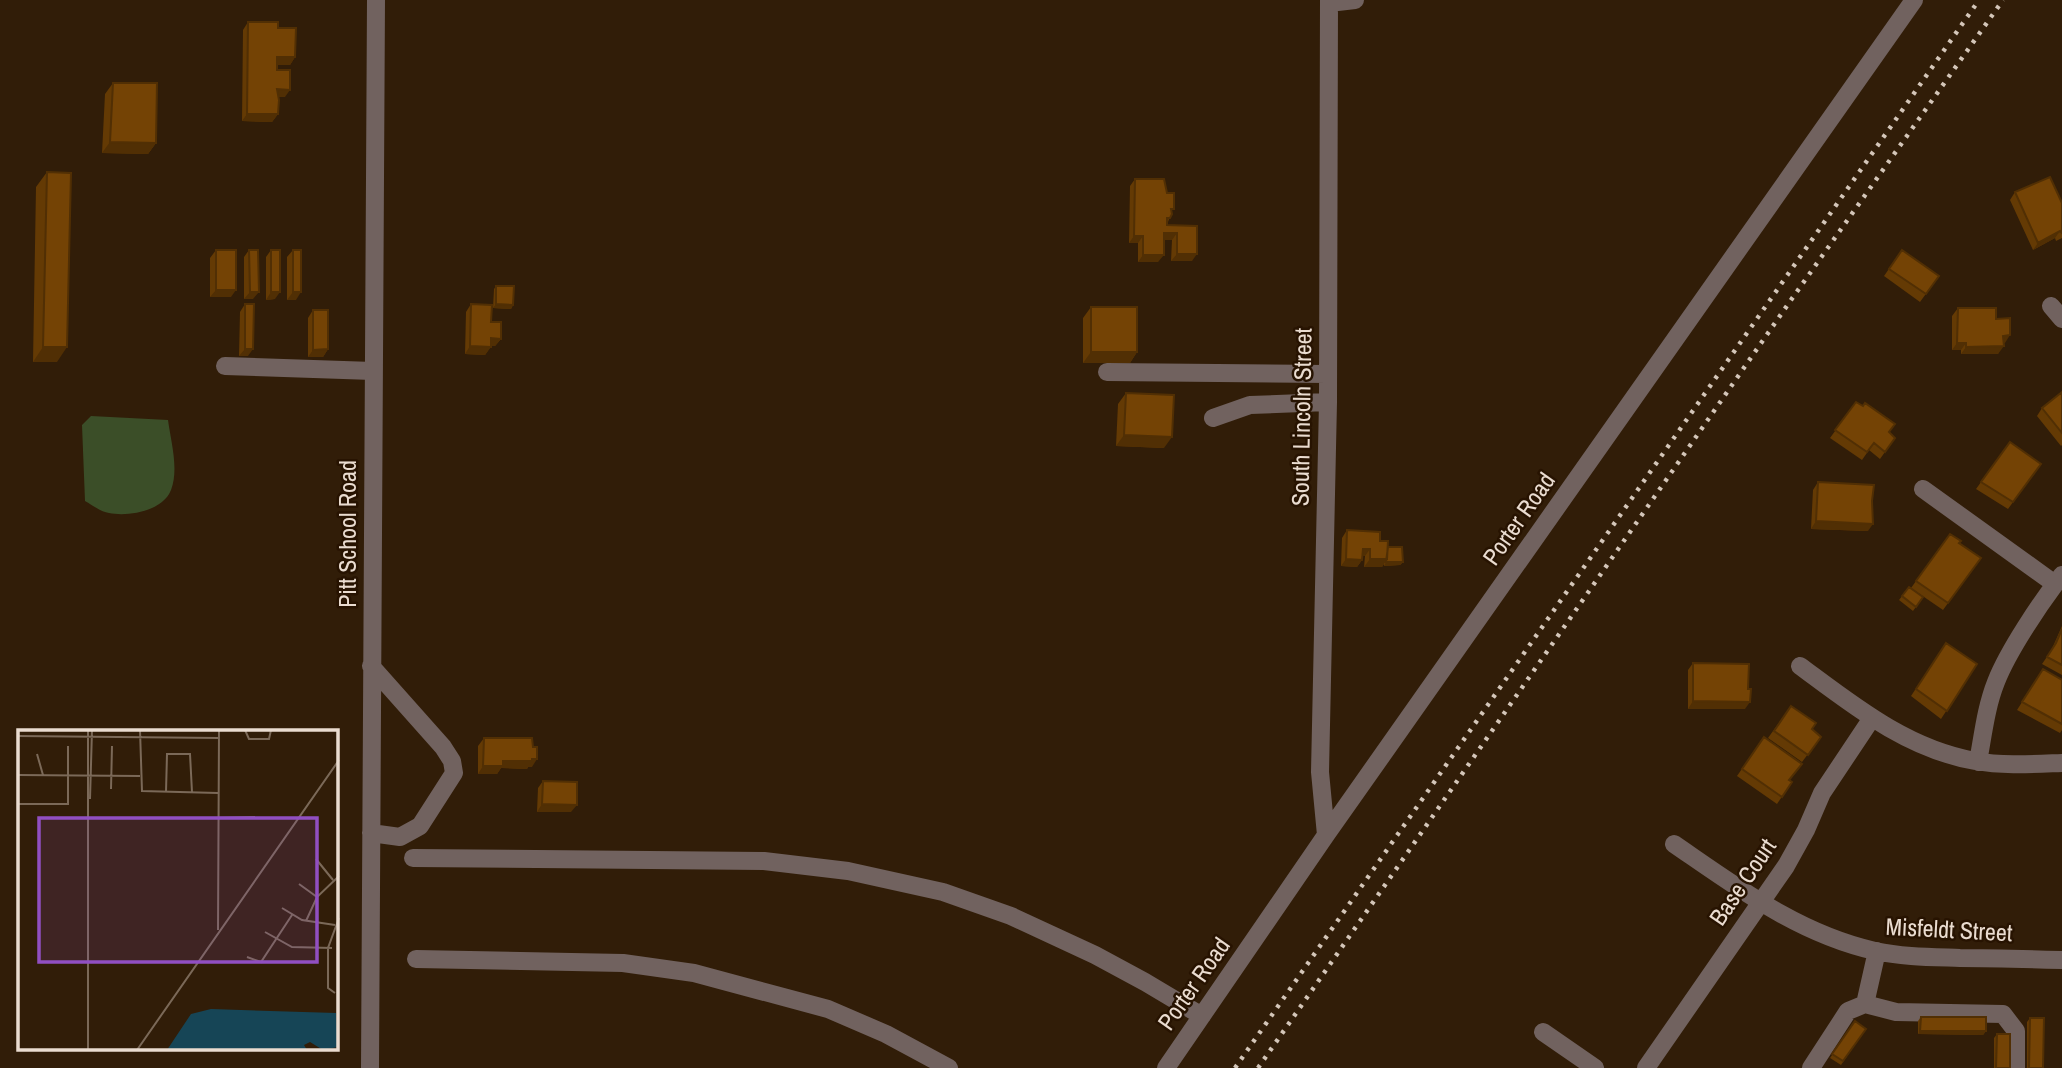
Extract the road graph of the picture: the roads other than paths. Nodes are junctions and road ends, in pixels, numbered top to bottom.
1 (376, 0) edge
2 (1355, 0) edge
3 (1913, 0) edge
4 (1329, 2) edge
5 (225, 366) dead end
6 (373, 370) junction
7 (1107, 372) dead end
8 (1327, 374) junction
9 (1328, 402) junction
10 (1213, 418) dead end
11 (1923, 489) dead end
12 (2059, 580) edge
13 (371, 666) junction
14 (1800, 666) dead end
15 (1872, 718) junction
16 (1978, 762) junction
17 (2062, 763) edge
18 (371, 834) junction
19 (1326, 835) junction
20 (1674, 844) dead end
21 (413, 858) dead end
22 (1760, 903) junction
23 (1877, 951) junction
24 (416, 959) dead end
25 (2062, 960) edge
26 (1866, 1004) junction
27 (1202, 1016) junction
28 (1543, 1032) dead end
29 (370, 1068) edge
30 (949, 1068) edge
31 (1166, 1068) edge
32 (1595, 1068) edge
33 (1646, 1068) edge
34 (1811, 1068) edge
35 (2016, 1068) edge

1 - 6 street, Pitt School Road
2 - 4 street
3 - 19 street, Porter Road
4 - 8 street, South Lincoln Street
5 - 6 street
6 - 13 street, Pitt School Road
7 - 8 street
8 - 9 street, South Lincoln Street
9 - 10 street
9 - 19 street, South Lincoln Street
11 - 12 street
12 - 16 street
13 - 18 street, Pitt School Road
13 - 18 street
14 - 15 street
15 - 16 street
15 - 22 street, Base Court
16 - 17 street
18 - 29 street, Pitt School Road
19 - 27 street, Porter Road
20 - 22 street, Misfeldt Street
21 - 27 street
22 - 23 street, Misfeldt Street
22 - 33 street, Base Court
23 - 25 street, Misfeldt Street
23 - 26 street
24 - 30 street
26 - 34 street
26 - 35 street
27 - 31 street, Porter Road
28 - 32 street

